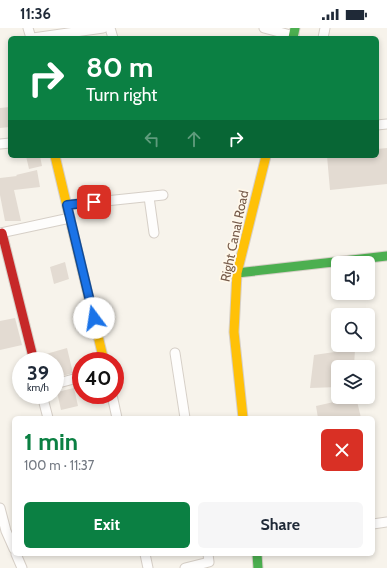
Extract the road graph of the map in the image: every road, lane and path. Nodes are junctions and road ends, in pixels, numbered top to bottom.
1 (103, 28) edge
2 (264, 28) edge
3 (294, 34) edge
4 (46, 36) edge
5 (55, 158) edge
6 (266, 158) edge
7 (163, 195) dead end
8 (149, 197) junction
9 (67, 205) junction
10 (70, 218) junction
11 (1, 233) edge
12 (154, 233) dead end
13 (387, 256) edge
14 (237, 273) junction
15 (32, 352) edge
16 (102, 352) edge
17 (175, 353) dead end
18 (44, 404) edge
19 (114, 404) edge
20 (47, 416) edge
21 (117, 416) edge
22 (186, 416) edge
23 (243, 416) edge
24 (0, 508) edge
25 (387, 522) edge
26 (375, 524) edge
27 (12, 544) edge
28 (17, 556) edge
29 (145, 556) edge
30 (208, 556) edge
31 (257, 556) edge
32 (22, 568) edge
33 (148, 568) edge
34 (185, 568) edge
35 (258, 568) edge

1 - 4 street
2 - 3 street
5 - 9 street
6 - 14 street, Right Canal Road
7 - 8 street
8 - 9 street
8 - 12 street
9 - 10 street
10 - 11 street
10 - 16 street
11 - 15 street
13 - 14 street
14 - 23 street, Right Canal Road
17 - 22 street
18 - 20 street
19 - 21 street
24 - 27 street
25 - 26 street
28 - 32 street
29 - 33 street
30 - 34 street
31 - 35 street

